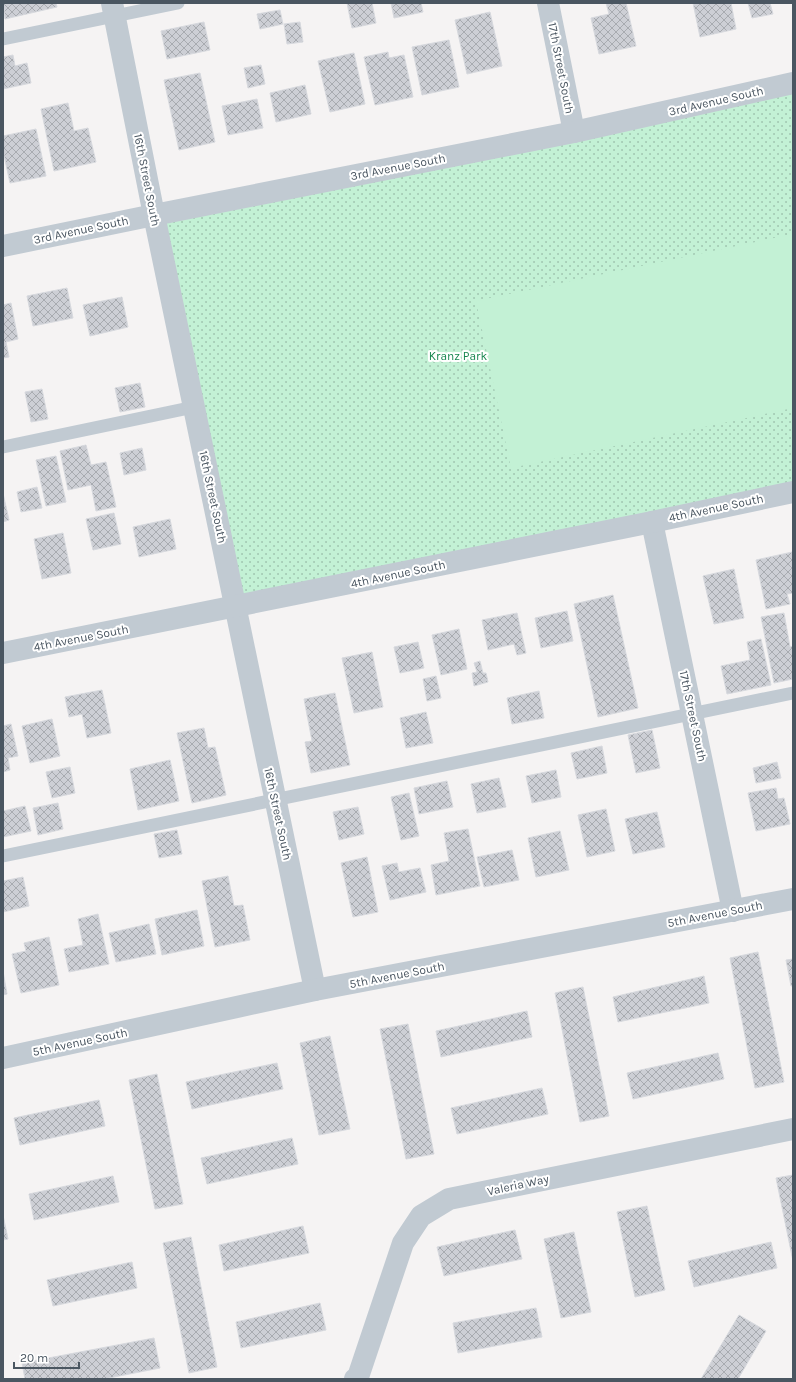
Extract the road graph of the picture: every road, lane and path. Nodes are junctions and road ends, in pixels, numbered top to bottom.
1 (178, 3) edge
2 (548, 3) edge
3 (113, 9) edge
4 (3, 39) edge
5 (793, 83) edge
6 (574, 132) junction
7 (154, 215) junction
8 (3, 246) edge
9 (194, 407) junction
10 (3, 447) edge
11 (793, 492) edge
12 (652, 522) junction
13 (236, 607) junction
14 (3, 653) edge
15 (793, 693) edge
16 (692, 714) junction
17 (275, 800) junction
18 (3, 856) edge
19 (793, 899) edge
20 (732, 911) junction
21 (315, 990) junction
22 (3, 1058) edge
23 (793, 1129) edge
24 (355, 1379) edge

1 - 3 lane
2 - 6 street, 17th Street South
3 - 4 lane
3 - 7 street, 16th Street South
5 - 6 street, 3rd Avenue South
6 - 7 street, 3rd Avenue South
7 - 8 street, 3rd Avenue South
7 - 9 street, 16th Street South
9 - 10 lane
9 - 13 street, 16th Street South
11 - 12 street, 4th Avenue South
12 - 13 street, 4th Avenue South
12 - 16 street, 17th Street South
13 - 14 street, 4th Avenue South
13 - 17 street, 16th Street South
15 - 16 lane
16 - 17 lane
16 - 20 street, 17th Street South
17 - 18 lane
17 - 21 street, 16th Street South
19 - 20 street, 5th Avenue South
20 - 21 street, 5th Avenue South
21 - 22 street, 5th Avenue South
23 - 24 street, Valeria Way

